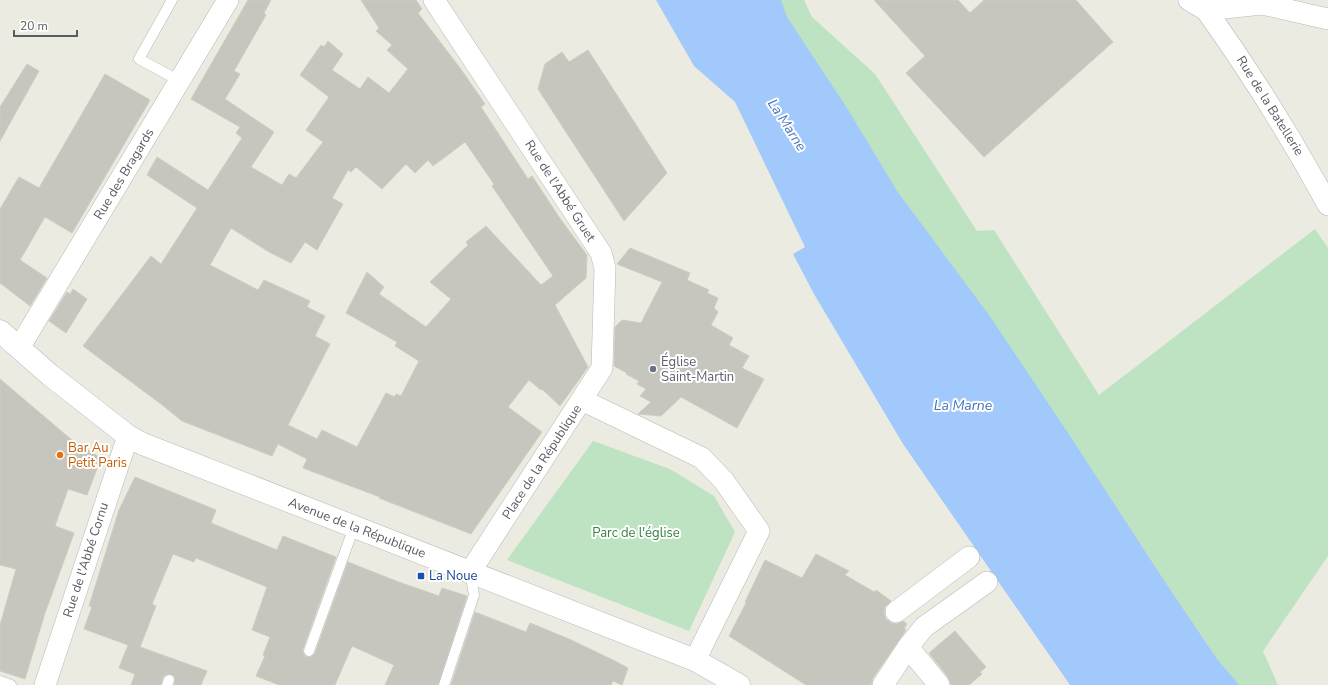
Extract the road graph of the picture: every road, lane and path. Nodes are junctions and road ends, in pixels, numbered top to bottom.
1 (172, 0) edge
2 (228, 0) edge
3 (434, 0) edge
4 (1202, 3) edge
5 (1328, 19) edge
6 (180, 81) junction
7 (1328, 205) edge
8 (0, 331) edge
9 (19, 348) junction
10 (582, 400) junction
11 (128, 436) junction
12 (354, 527) junction
13 (969, 557) dead end
14 (470, 572) junction
15 (987, 582) dead end
16 (896, 612) dead end
17 (908, 647) junction
18 (309, 651) dead end
19 (695, 660) junction
20 (0, 680) edge
21 (11, 685) edge
22 (45, 685) edge
23 (444, 685) edge
24 (739, 685) edge
25 (883, 685) edge
26 (940, 685) edge

1 - 6 lane
2 - 6 street, Rue des Bragards
3 - 10 street, Rue de l'Abbé Gruet
4 - 5 street
4 - 7 street, Rue de la Batellerie
6 - 9 street, Rue des Bragards
8 - 9 main road, Avenue de la République
9 - 11 main road, Avenue de la République
10 - 14 street, Place de la République
10 - 19 street, Place de la République
11 - 12 main road, Avenue de la République
11 - 22 street, Rue de l'Abbé Cornu
12 - 14 main road, Avenue de la République
12 - 18 lane
13 - 16 street
14 - 19 main road, Avenue de la République
14 - 23 lane
15 - 17 street
17 - 25 street
17 - 26 street
19 - 24 main road, Avenue de la République
20 - 21 lane

